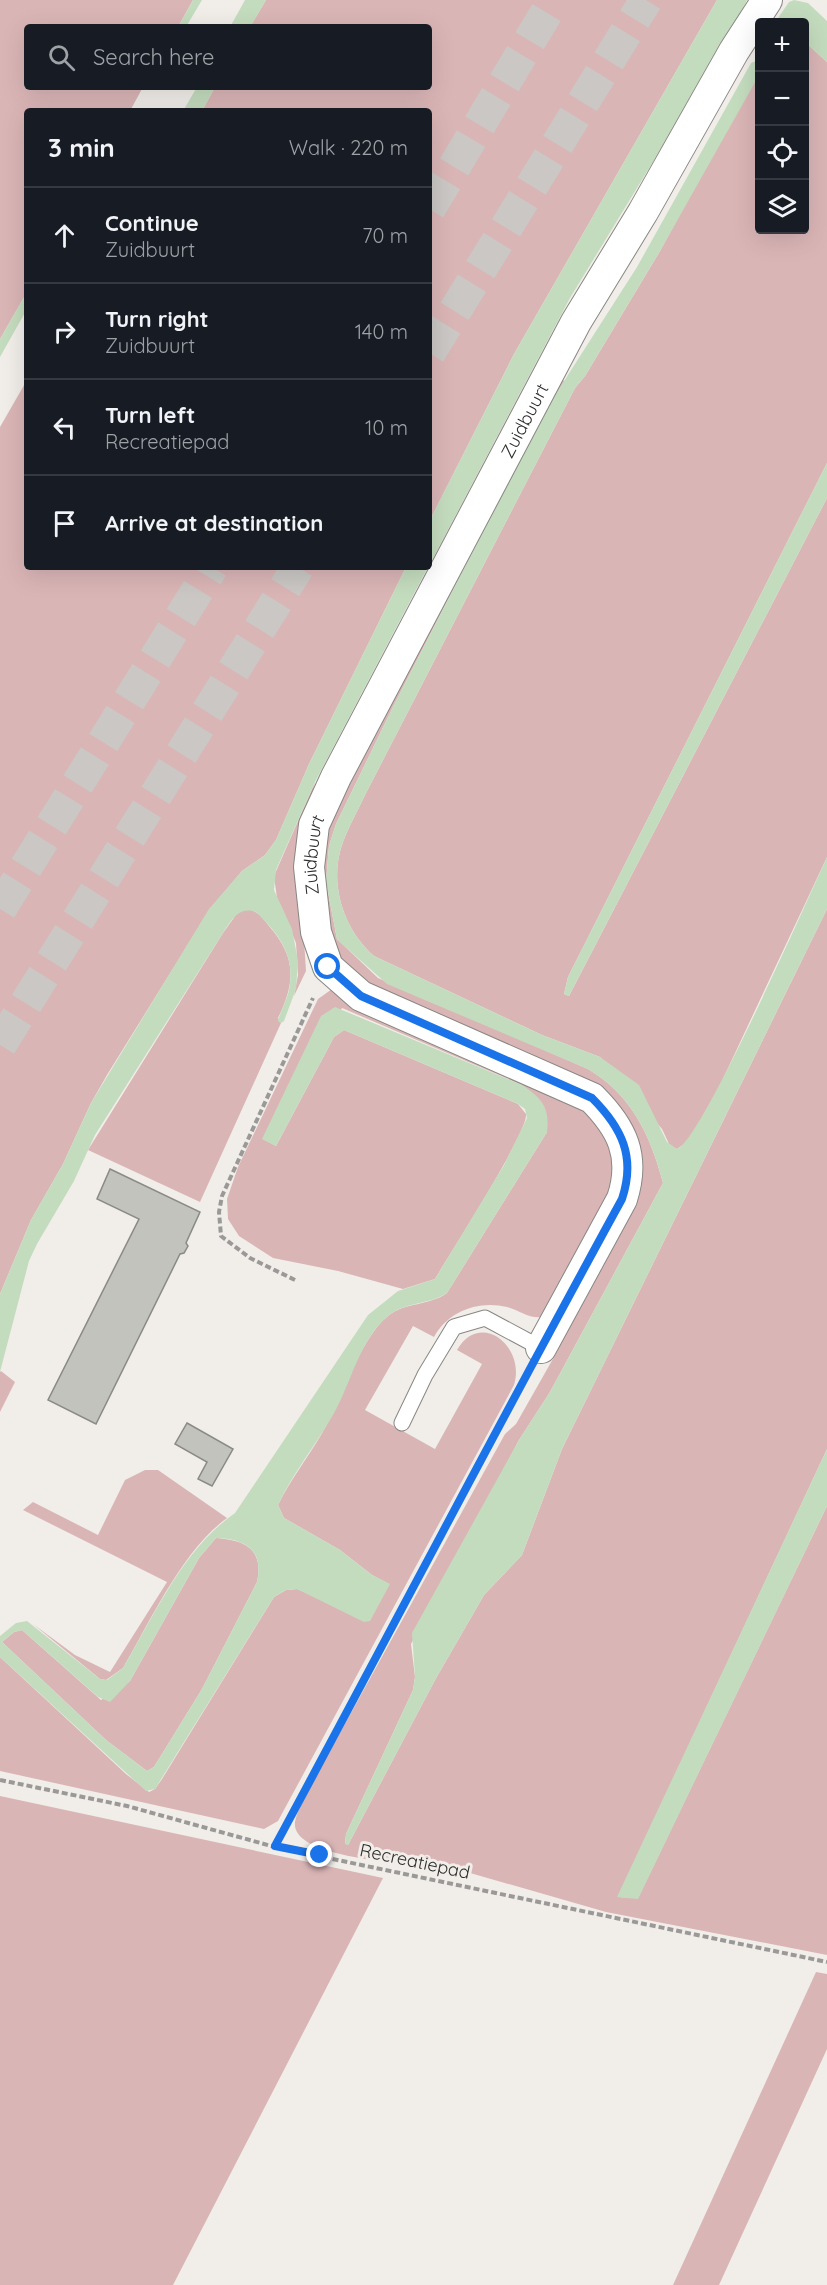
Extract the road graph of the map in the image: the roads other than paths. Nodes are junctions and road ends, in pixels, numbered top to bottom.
1 (767, 0) edge
2 (540, 1348) joint
3 (402, 1423) dead end

1 - 2 street, Zuidbuurt
2 - 3 lane

